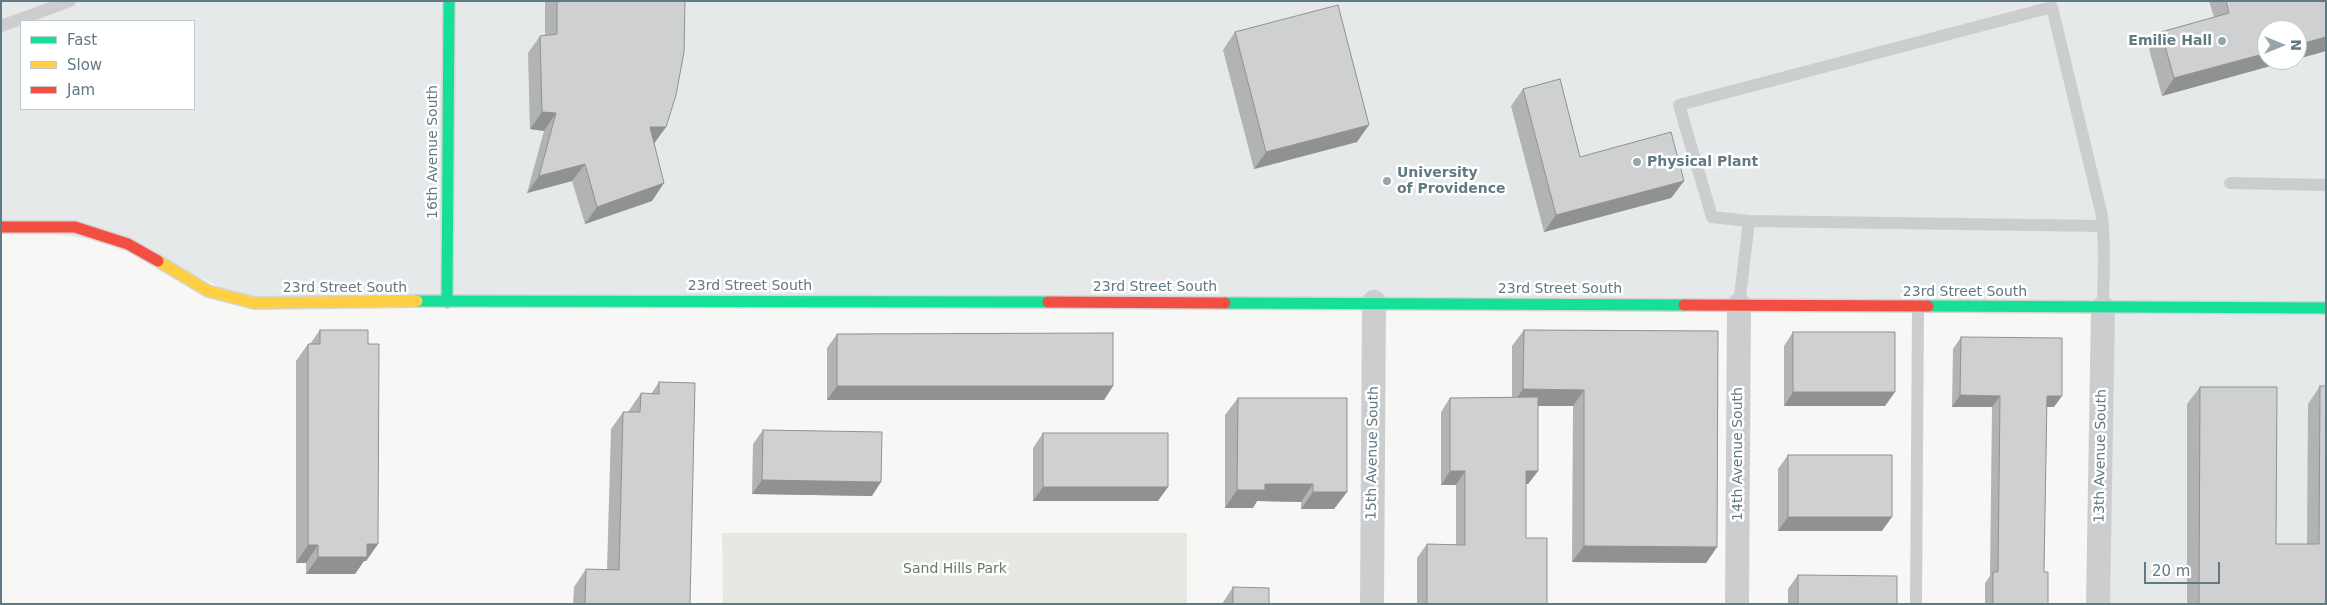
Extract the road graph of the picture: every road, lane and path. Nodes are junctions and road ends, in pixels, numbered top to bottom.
1 (70, 1) edge
2 (449, 1) edge
3 (1, 26) edge
4 (2230, 183) dead end
5 (2326, 185) edge
6 (1748, 221) junction
7 (2103, 226) junction
8 (1, 227) edge
9 (447, 302) junction
10 (1374, 302) junction
11 (1739, 305) junction
12 (1918, 306) junction
13 (2103, 308) junction
14 (2326, 308) edge
15 (1372, 604) edge
16 (1737, 604) edge
17 (1916, 604) edge
18 (2098, 604) edge

1 - 3 lane
2 - 9 street, 16th Avenue South
4 - 5 lane
6 - 7 lane
6 - 7 lane
6 - 11 lane
7 - 13 lane
8 - 9 street, 23rd Street South
9 - 10 street, 23rd Street South
10 - 11 street, 23rd Street South
10 - 15 street, 15th Avenue South
11 - 12 street, 23rd Street South
11 - 16 street, 14th Avenue South
12 - 13 street, 23rd Street South
12 - 17 lane
13 - 14 street, 23rd Street South
13 - 18 street, 13th Avenue South

